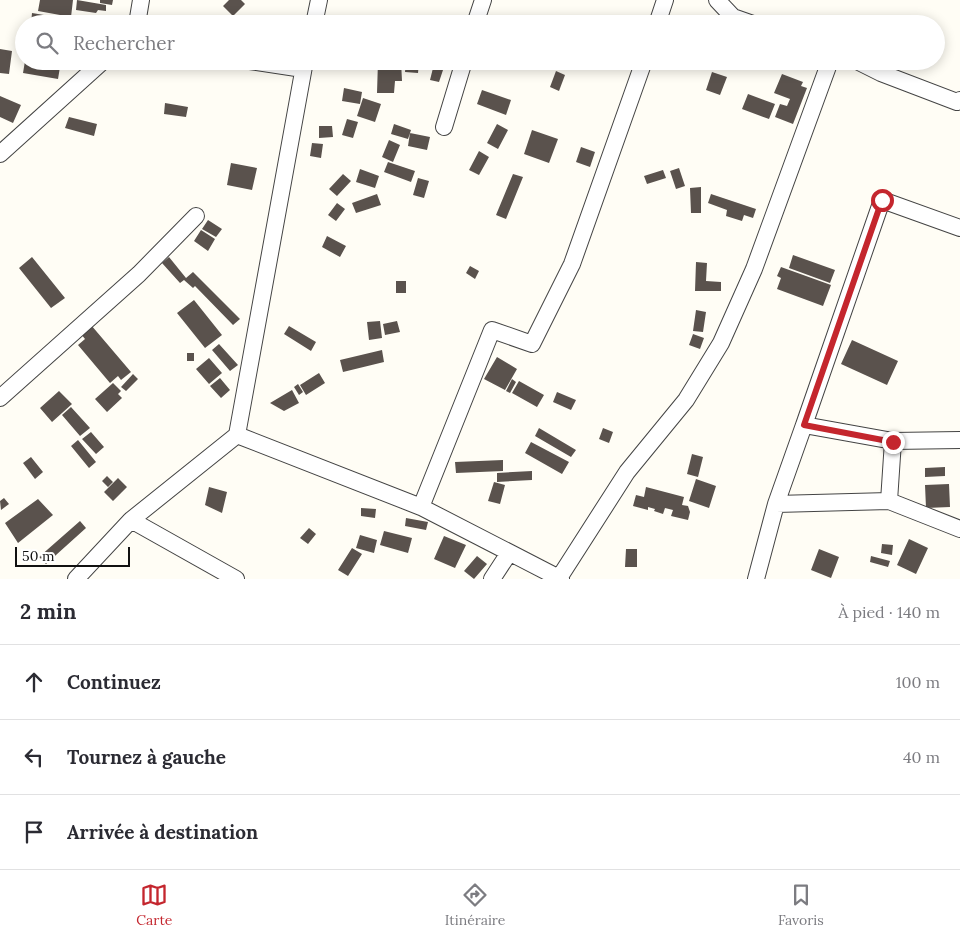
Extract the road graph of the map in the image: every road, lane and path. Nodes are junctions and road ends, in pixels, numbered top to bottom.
1 (141, 0) edge
2 (320, 0) edge
3 (483, 0) edge
4 (666, 0) edge
5 (717, 0) edge
6 (138, 15) edge
7 (316, 15) edge
8 (478, 15) edge
9 (660, 15) edge
10 (730, 15) edge
11 (93, 70) edge
12 (303, 70) edge
13 (461, 70) edge
14 (641, 70) edge
15 (827, 70) edge
16 (875, 70) edge
17 (960, 100) edge
18 (444, 127) dead end
19 (0, 154) edge
20 (196, 216) dead end
21 (960, 228) edge
22 (0, 398) edge
23 (804, 425) junction
24 (237, 435) junction
25 (960, 440) edge
26 (893, 442) junction
27 (889, 501) junction
28 (776, 504) junction
29 (420, 507) junction
30 (131, 520) junction
31 (960, 529) edge
32 (509, 553) junction
33 (76, 579) edge
34 (236, 579) edge
35 (492, 579) edge
36 (560, 579) edge
37 (756, 579) edge

1 - 6 street
2 - 7 street
3 - 8 street
4 - 9 street
5 - 10 street
11 - 19 street
12 - 24 street
13 - 18 street
14 - 29 street
15 - 36 street
16 - 17 street
20 - 22 street
21 - 23 street
23 - 26 street
23 - 28 street
24 - 29 street
24 - 30 street
25 - 26 street
26 - 27 street
27 - 28 street
27 - 31 street
28 - 37 street
29 - 32 street
30 - 33 street
30 - 34 street
32 - 35 street
32 - 36 street

